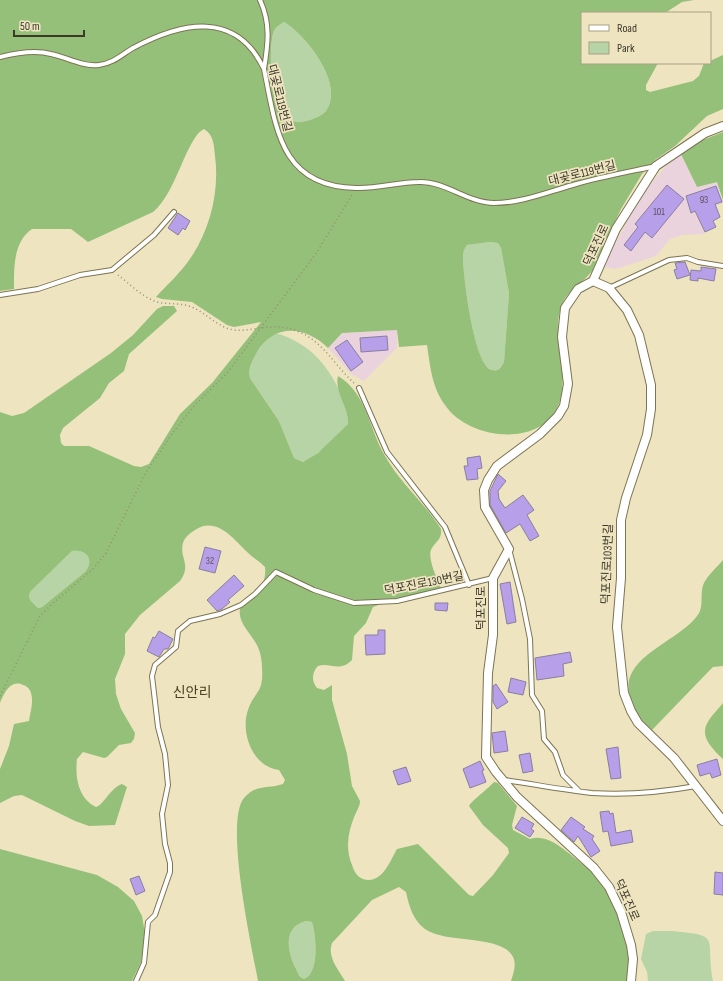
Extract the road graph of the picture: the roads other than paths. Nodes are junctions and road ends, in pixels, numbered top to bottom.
1 (260, 0) edge
2 (0, 57) edge
3 (264, 69) junction
4 (723, 126) edge
5 (656, 166) junction
6 (174, 212) dead end
7 (723, 266) edge
8 (593, 281) junction
9 (608, 288) junction
10 (0, 295) edge
11 (359, 388) road end
12 (509, 549) junction
13 (493, 578) junction
14 (469, 585) junction
15 (503, 780) junction
16 (697, 786) junction
17 (580, 791) junction
18 (723, 821) edge
19 (136, 981) edge
20 (631, 981) edge

1 - 3 lane
2 - 3 lane, 대곶로119번길
3 - 5 lane, 대곶로119번길
4 - 5 street, 덕포진로
5 - 8 street, 덕포진로
6 - 10 lane
7 - 9 lane
8 - 9 street, 덕포진로103번길
8 - 12 street, 덕포진로
9 - 16 street, 덕포진로103번길
11 - 14 lane
12 - 13 street, 덕포진로
12 - 17 lane
13 - 14 lane, 덕포진로130번길
13 - 15 street, 덕포진로
14 - 19 lane, 덕포진로130번길
15 - 17 lane
15 - 20 street, 덕포진로
16 - 17 lane
16 - 18 street, 덕포진로103번길

